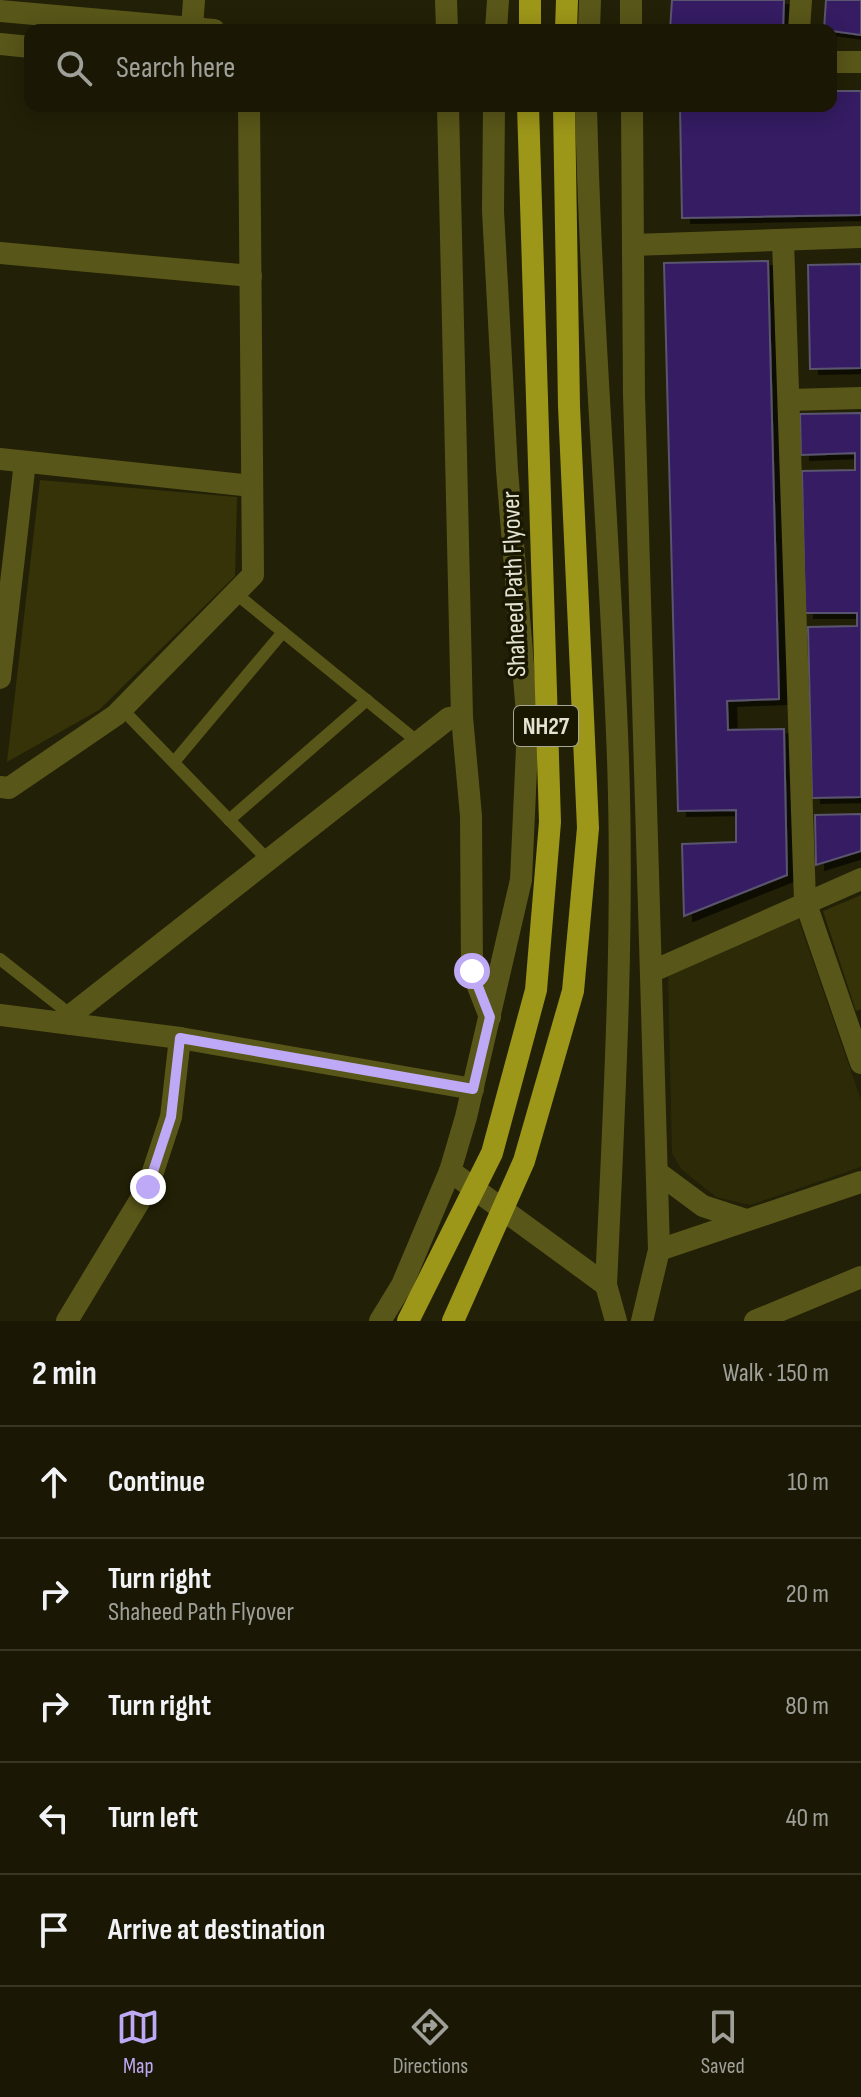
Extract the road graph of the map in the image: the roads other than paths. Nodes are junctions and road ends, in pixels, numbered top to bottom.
1 (194, 0) edge
2 (446, 0) edge
3 (498, 0) edge
4 (530, 0) edge
5 (567, 0) edge
6 (590, 0) edge
7 (631, 0) edge
8 (801, 0) edge
9 (0, 11) edge
10 (147, 24) edge
11 (201, 24) edge
12 (447, 24) edge
13 (496, 24) edge
14 (530, 24) edge
15 (566, 24) edge
16 (589, 24) edge
17 (631, 24) edge
18 (799, 24) edge
19 (0, 44) edge
20 (24, 46) edge
21 (837, 62) edge
22 (861, 62) edge
23 (249, 112) edge
24 (448, 112) edge
25 (494, 112) edge
26 (528, 112) edge
27 (564, 112) edge
28 (586, 112) edge
29 (632, 112) edge
30 (861, 237) edge
31 (783, 240) junction
32 (633, 245) junction
33 (0, 253) edge
34 (251, 276) junction
35 (861, 398) edge
36 (789, 400) junction
37 (0, 459) edge
38 (25, 462) junction
39 (252, 486) junction
40 (235, 593) junction
41 (283, 632) junction
42 (0, 678) edge
43 (367, 700) junction
44 (122, 709) junction
45 (462, 717) junction
46 (418, 742) junction
47 (174, 762) junction
48 (0, 787) edge
49 (229, 820) junction
50 (268, 860) junction
51 (861, 879) edge
52 (805, 901) junction
53 (0, 959) edge
54 (653, 971) junction
55 (0, 1015) edge
56 (490, 1017) junction
57 (71, 1019) junction
58 (855, 1026) edge
59 (180, 1038) junction
60 (861, 1063) edge
61 (473, 1089) junction
62 (450, 1171) junction
63 (657, 1172) junction
64 (861, 1182) edge
65 (746, 1220) junction
66 (659, 1250) junction
67 (861, 1277) edge
68 (606, 1285) junction
69 (67, 1321) edge
70 (380, 1321) edge
71 (408, 1321) edge
72 (453, 1321) edge
73 (616, 1321) edge
74 (642, 1321) edge
75 (755, 1321) edge

1 - 11 street
2 - 12 street
3 - 13 street
4 - 14 highway
5 - 15 highway
6 - 16 street
7 - 17 street
8 - 18 street
9 - 10 street
19 - 20 street
21 - 22 street
23 - 34 street
24 - 45 street
25 - 56 street, Shaheed Path Flyover
26 - 71 highway, Shaheed Path Flyover / NH27
27 - 72 highway, NH27
28 - 68 street
29 - 32 street
30 - 31 street
31 - 32 street
31 - 36 street
32 - 54 street
33 - 34 street
34 - 39 street
35 - 36 street
36 - 52 street
37 - 38 street
38 - 39 street
38 - 42 street
39 - 40 street
40 - 41 lane
40 - 44 street
41 - 43 lane
41 - 47 lane
43 - 46 lane
43 - 49 lane
44 - 47 lane
44 - 48 street
45 - 46 street
45 - 56 street
46 - 50 street
47 - 49 lane
49 - 50 lane
50 - 57 street
51 - 52 street
52 - 54 street
52 - 58 street
53 - 57 lane
54 - 63 street
55 - 57 street
56 - 61 street, Shaheed Path Flyover
57 - 59 street
58 - 60 street
59 - 61 street
59 - 69 street
61 - 62 street, Shaheed Path Flyover
62 - 68 street
62 - 70 street, Shaheed Path Flyover
63 - 65 street
63 - 66 street
64 - 65 street
65 - 66 street
66 - 74 street
67 - 75 street
68 - 73 street

